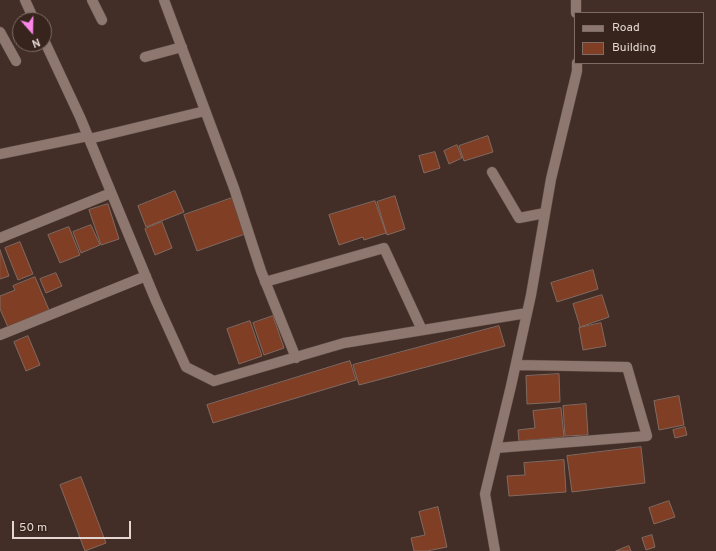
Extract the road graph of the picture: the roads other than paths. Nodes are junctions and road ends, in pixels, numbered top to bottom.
1 (25, 0) edge
2 (92, 0) edge
3 (164, 0) edge
4 (576, 0) edge
5 (30, 12) edge
6 (576, 12) edge
7 (102, 20) dead end
8 (0, 32) edge
9 (182, 47) junction
10 (49, 52) edge
11 (145, 57) dead end
12 (16, 61) dead end
13 (576, 64) edge
14 (205, 111) junction
15 (88, 137) junction
16 (0, 154) edge
17 (492, 172) dead end
18 (112, 192) junction
19 (545, 213) junction
20 (0, 238) edge
21 (146, 276) junction
22 (265, 282) junction
23 (527, 313) junction
24 (422, 330) junction
25 (0, 335) edge
26 (296, 358) junction
27 (516, 365) junction
28 (496, 448) junction
29 (495, 551) edge

1 - 5 street
2 - 7 street
3 - 9 street
4 - 6 street
8 - 12 street
9 - 11 street
9 - 14 street
10 - 15 street
13 - 19 street
14 - 15 street
14 - 22 street
15 - 16 street
15 - 18 street
17 - 19 street
18 - 20 street
18 - 21 street
19 - 23 street
21 - 25 street
21 - 26 street
22 - 24 street
22 - 26 street
23 - 24 street
23 - 27 street
24 - 26 street
27 - 28 street
27 - 28 street
28 - 29 street

